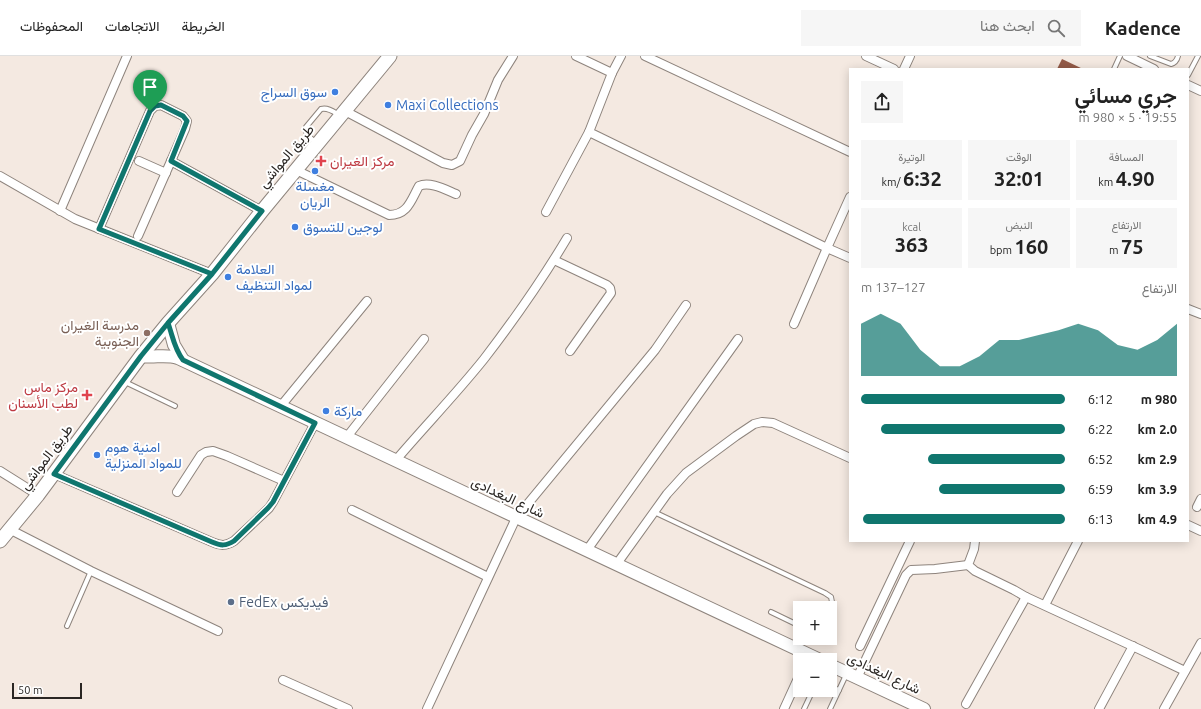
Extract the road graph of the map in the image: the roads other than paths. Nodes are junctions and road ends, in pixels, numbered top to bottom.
1 (127, 56) edge
2 (390, 56) edge
3 (513, 56) edge
4 (576, 56) edge
5 (621, 56) edge
6 (645, 56) edge
7 (866, 56) edge
8 (910, 56) edge
9 (1120, 56) edge
10 (1127, 56) edge
11 (1150, 56) edge
12 (1178, 56) edge
13 (1198, 56) edge
14 (892, 68) edge
15 (904, 68) edge
16 (1114, 68) edge
17 (1150, 68) edge
18 (612, 73) junction
19 (1189, 73) edge
20 (1189, 87) edge
21 (1201, 91) edge
22 (343, 113) junction
23 (588, 132) junction
24 (317, 144) junction
25 (849, 152) edge
26 (139, 161) dead end
27 (171, 161) junction
28 (296, 170) junction
29 (166, 173) junction
30 (0, 176) edge
31 (456, 194) dead end
32 (849, 199) edge
33 (60, 211) junction
34 (262, 211) junction
35 (546, 212) dead end
36 (99, 229) junction
37 (138, 236) dead end
38 (567, 238) dead end
39 (828, 248) junction
40 (849, 258) edge
41 (554, 260) junction
42 (212, 274) junction
43 (367, 301) dead end
44 (686, 306) dead end
45 (1189, 309) edge
46 (1201, 314) edge
47 (168, 323) junction
48 (794, 324) dead end
49 (424, 338) dead end
50 (738, 339) dead end
51 (570, 351) dead end
52 (141, 356) junction
53 (183, 360) junction
54 (123, 381) junction
55 (174, 406) dead end
56 (280, 407) junction
57 (315, 423) junction
58 (346, 438) junction
59 (849, 458) edge
60 (396, 460) junction
61 (0, 471) edge
62 (54, 474) junction
63 (284, 480) junction
64 (177, 492) dead end
65 (38, 495) junction
66 (1201, 499) edge
67 (1197, 507) dead end
68 (352, 510) dead end
69 (654, 512) junction
70 (516, 518) junction
71 (1189, 525) edge
72 (9, 529) junction
73 (1201, 531) edge
74 (0, 541) edge
75 (910, 542) edge
76 (975, 542) edge
77 (1077, 542) edge
78 (586, 550) junction
79 (616, 564) junction
80 (968, 565) junction
81 (91, 571) junction
82 (488, 577) junction
83 (1026, 597) junction
84 (832, 601) edge
85 (1045, 606) junction
86 (771, 612) dead end
87 (793, 623) edge
88 (67, 626) dead end
89 (218, 631) dead end
90 (1201, 643) edge
91 (860, 646) dead end
92 (1133, 646) junction
93 (802, 653) edge
94 (837, 668) edge
95 (1185, 671) junction
96 (852, 675) junction
97 (283, 680) dead end
98 (793, 689) edge
99 (839, 690) joint
100 (810, 697) edge
101 (966, 704) dead end
102 (348, 709) edge
103 (427, 709) edge
104 (784, 709) edge
105 (804, 709) edge
106 (830, 709) edge
107 (924, 709) edge
108 (1099, 709) edge
109 (1164, 709) edge

1 - 33 street
2 - 22 main road, طريق المواشي
3 - 22 street
4 - 18 street
5 - 18 street
6 - 25 street
7 - 14 street
8 - 15 street
9 - 16 lane
10 - 17 street
11 - 12 lane
13 - 19 lane
18 - 23 street
20 - 21 street
22 - 24 main road, طريق المواشي
22 - 24 lane
23 - 35 street
23 - 39 street
24 - 28 main road, طريق المواشي
26 - 29 street
27 - 29 street
27 - 34 street
27 - 36 street
28 - 31 street
28 - 34 main road, طريق المواشي
29 - 37 street
30 - 33 street
32 - 39 street
33 - 36 street
34 - 42 main road, طريق المواشي
36 - 42 street
38 - 41 street
39 - 40 street
39 - 48 street
41 - 51 street
41 - 60 street
42 - 47 main road, طريق المواشي
43 - 56 street
44 - 70 street
45 - 46 street
47 - 52 main road, طريق المواشي
47 - 53 street
49 - 58 street
50 - 78 street
52 - 53 street, شارع البغدادى
52 - 54 main road, طريق المواشي
53 - 56 street, شارع البغدادى
54 - 55 lane
54 - 62 main road, طريق المواشي
56 - 57 street, شارع البغدادى
57 - 58 street, شارع البغدادى
57 - 63 street
58 - 60 street, شارع البغدادى
59 - 69 street
60 - 70 street, شارع البغدادى
61 - 65 street
62 - 63 street
62 - 65 main road, طريق المواشي
63 - 64 street
65 - 72 main road, طريق المواشي
66 - 67 street
68 - 82 street
69 - 79 street
69 - 84 lane
70 - 78 street, شارع البغدادى
70 - 82 street
71 - 73 street
72 - 74 main road, طريق المواشي
72 - 81 street
75 - 91 street
76 - 80 street
77 - 85 street
78 - 79 street, شارع البغدادى
79 - 93 street, شارع البغدادى
80 - 83 street
80 - 96 street
81 - 88 lane
81 - 89 street
82 - 103 street
83 - 85 street
83 - 101 street
85 - 92 street
86 - 87 lane
90 - 95 street
92 - 95 street
92 - 108 street
94 - 96 street, شارع البغدادى
95 - 109 street
96 - 99 lane
96 - 107 street, شارع البغدادى
97 - 102 street
98 - 104 street
99 - 106 lane
100 - 105 lane

